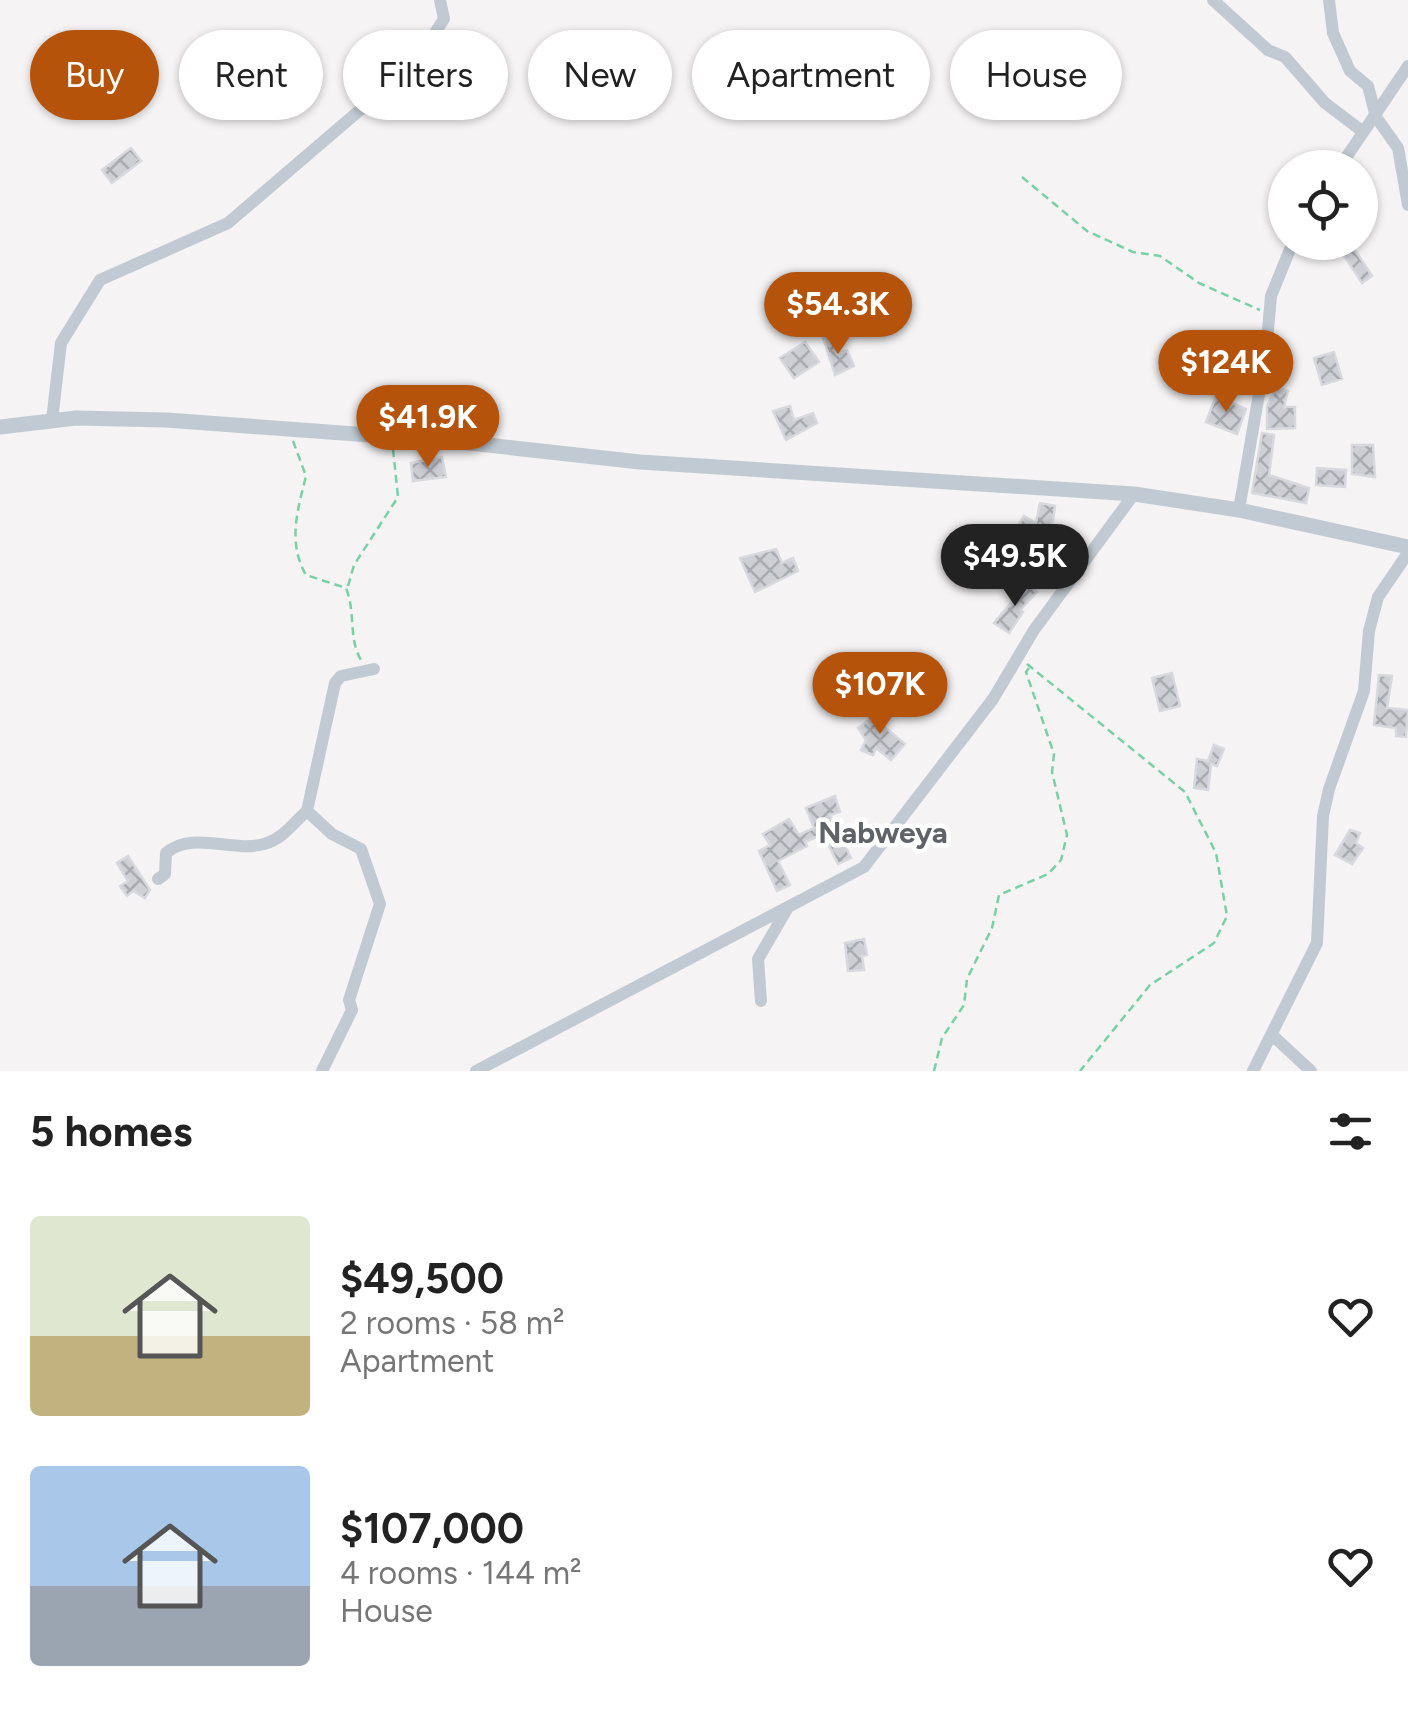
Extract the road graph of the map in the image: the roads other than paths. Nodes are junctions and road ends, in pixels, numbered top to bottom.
1 (440, 0) edge
2 (1213, 0) edge
3 (1329, 0) edge
4 (1408, 66) edge
5 (1376, 117) junction
6 (1362, 131) junction
7 (1350, 150) edge
8 (1408, 205) edge
9 (1283, 260) edge
10 (52, 420) junction
11 (0, 427) edge
12 (1134, 494) junction
13 (1239, 510) junction
14 (1408, 550) edge
15 (374, 669) road end
16 (307, 811) junction
17 (158, 879) dead end
18 (788, 907) junction
19 (761, 1001) dead end
20 (1272, 1035) junction
21 (322, 1071) edge
22 (476, 1071) edge
23 (1253, 1071) edge
24 (1310, 1071) edge

1 - 10 street
2 - 6 street
3 - 5 street
4 - 5 street
5 - 6 street
5 - 8 street
6 - 7 street
9 - 13 street
10 - 11 street
10 - 12 street
12 - 13 street
12 - 18 street
13 - 14 street
14 - 20 street
15 - 16 street
16 - 17 street
16 - 21 street
18 - 19 street
18 - 22 street
20 - 23 street
20 - 24 street

